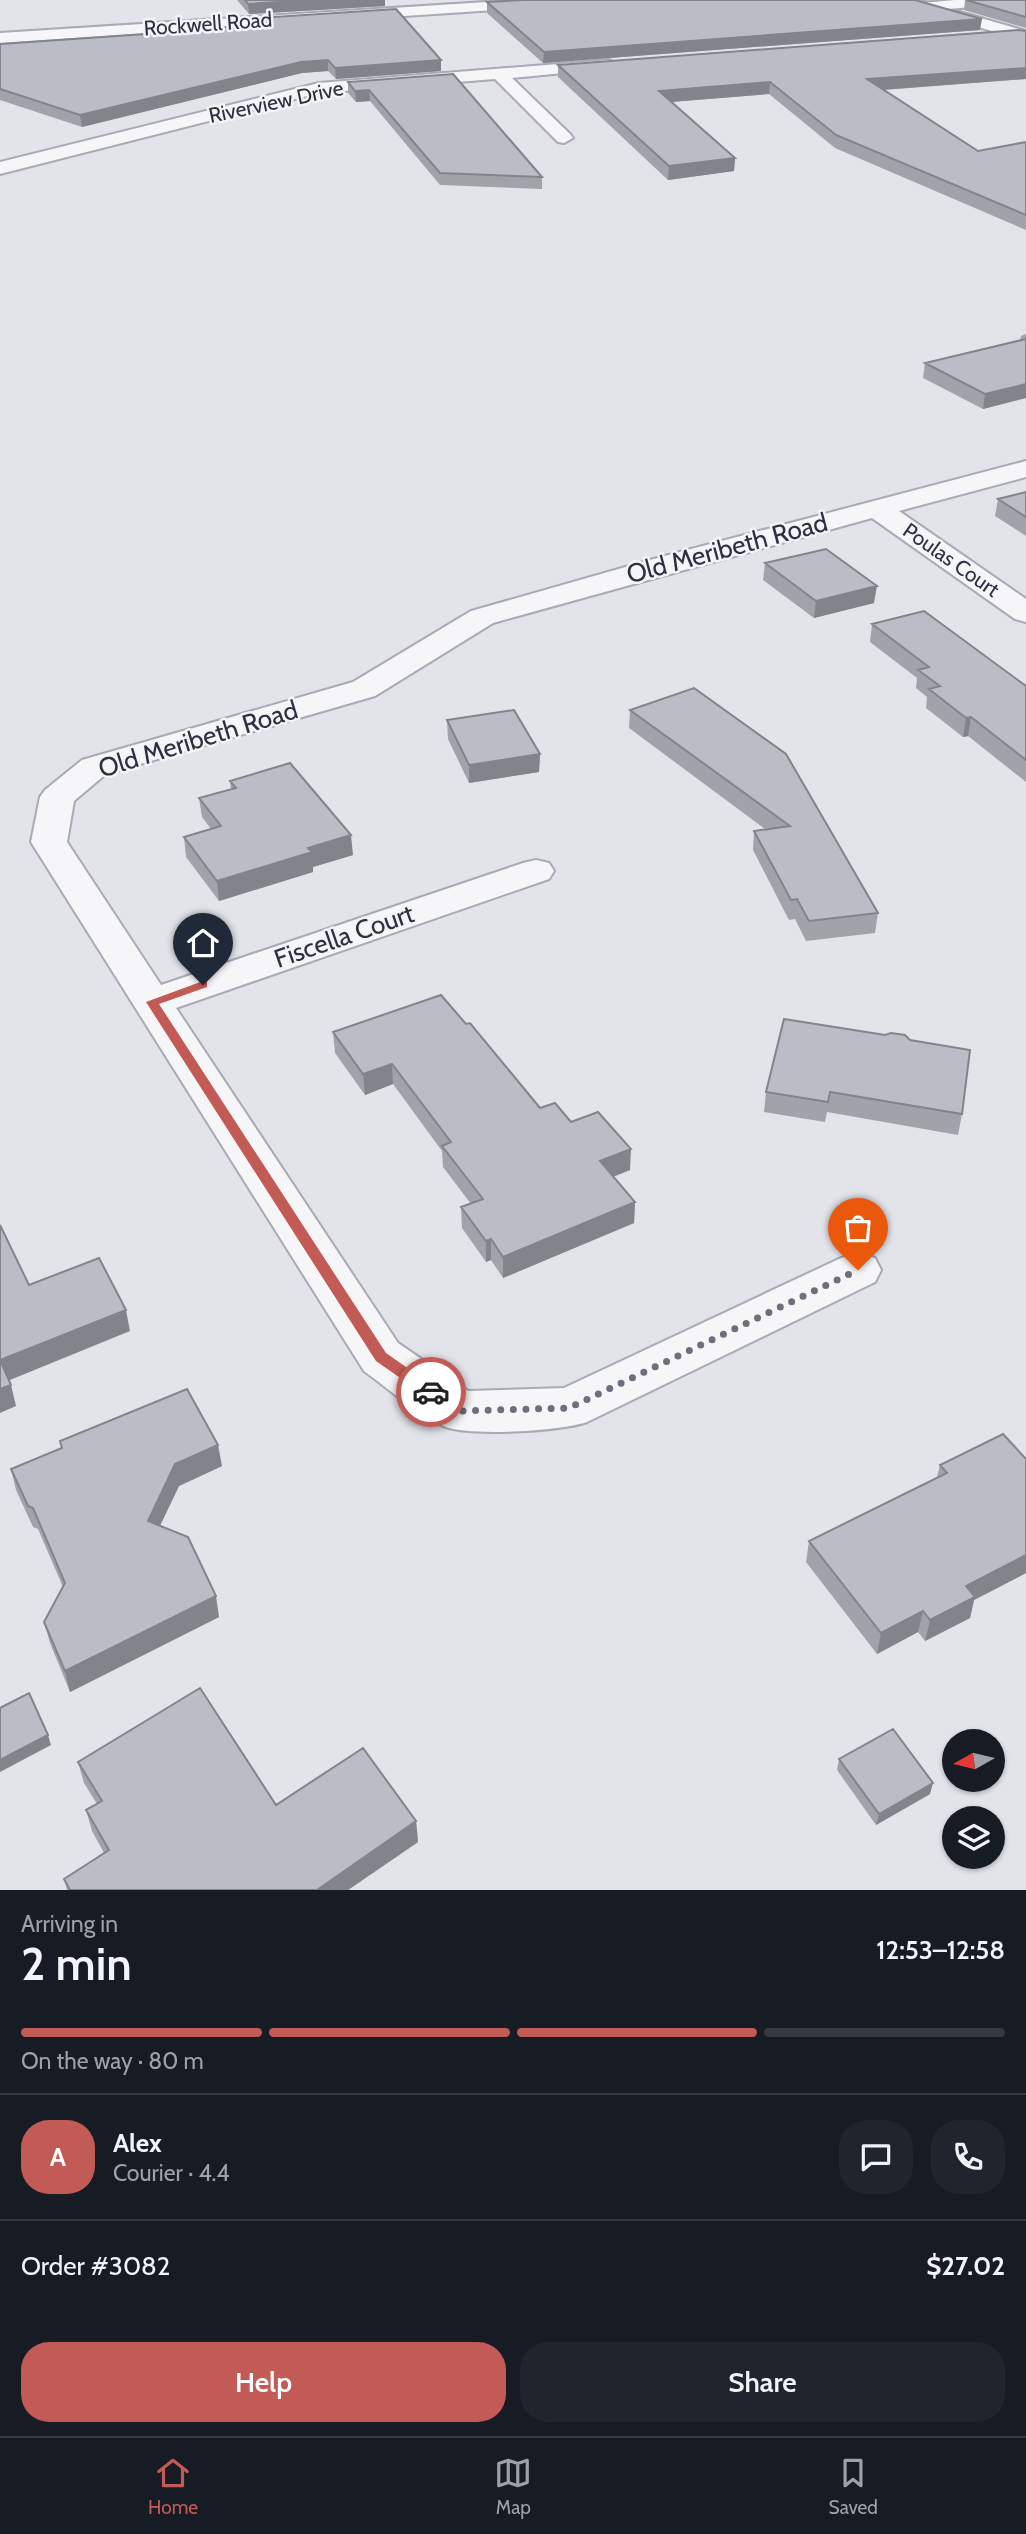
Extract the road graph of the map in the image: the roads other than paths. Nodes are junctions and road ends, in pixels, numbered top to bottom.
1 (583, 0) edge
2 (902, 0) edge
3 (1011, 0) edge
4 (922, 7) junction
5 (1023, 35) edge
6 (0, 38) edge
7 (978, 38) edge
8 (621, 64) edge
9 (498, 74) junction
10 (564, 138) dead end
11 (0, 168) edge
12 (1026, 469) edge
13 (876, 508) junction
14 (1026, 613) edge
15 (536, 871) dead end
16 (152, 1002) junction
17 (858, 1270) dead end

1 - 6 street, Rockwell Road
2 - 4 street
3 - 4 street
4 - 5 street
5 - 7 street
8 - 9 street, Riverview Drive
9 - 10 street
9 - 11 street, Riverview Drive
12 - 13 street, Old Meribeth Road
13 - 14 street, Poulas Court
13 - 16 street, Old Meribeth Road
15 - 16 street, Fiscella Court
16 - 17 street, Old Meribeth Road

